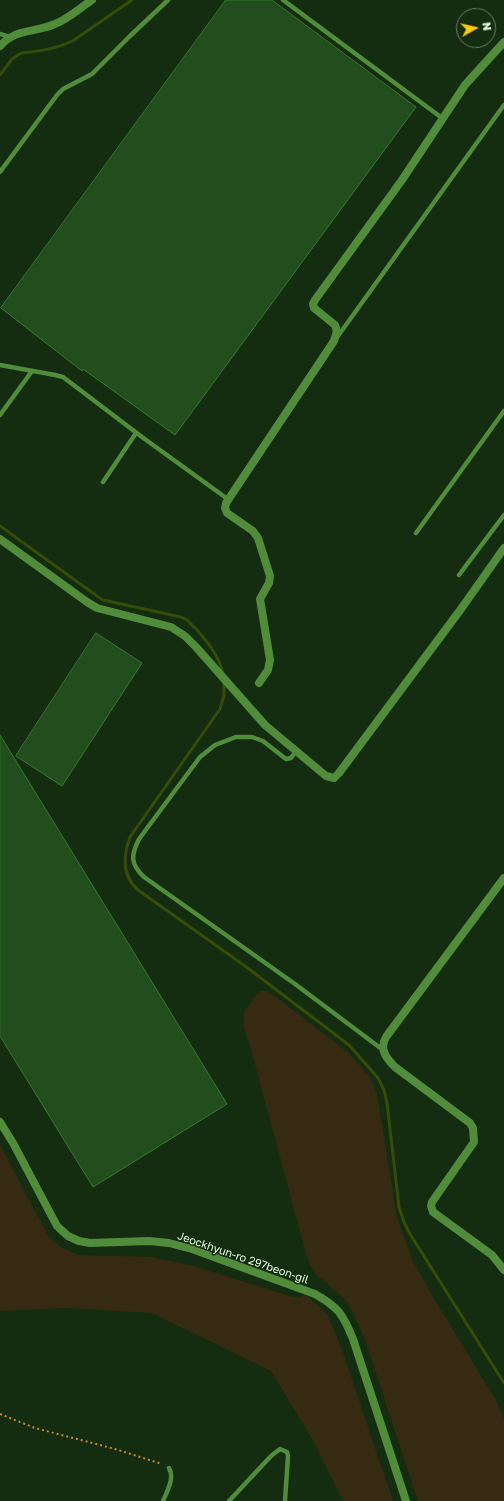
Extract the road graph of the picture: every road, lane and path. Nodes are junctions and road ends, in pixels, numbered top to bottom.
1 (92, 0) edge
2 (168, 0) edge
3 (283, 0) edge
4 (0, 34) edge
5 (10, 37) junction
6 (504, 42) edge
7 (0, 46) edge
8 (504, 105) edge
9 (442, 118) junction
10 (0, 172) edge
11 (334, 341) junction
12 (0, 365) edge
13 (32, 371) junction
14 (504, 411) edge
15 (0, 415) edge
16 (136, 433) junction
17 (103, 482) dead end
18 (229, 500) junction
19 (504, 515) edge
20 (416, 533) dead end
21 (0, 539) edge
22 (504, 548) edge
23 (459, 575) dead end
24 (259, 683) dead end
25 (296, 751) junction
26 (504, 878) edge
27 (383, 1050) junction
28 (0, 1122) edge
29 (504, 1270) edge
30 (0, 1414) edge
31 (169, 1468) joint
32 (163, 1501) edge
33 (229, 1501) edge
34 (285, 1501) edge
35 (406, 1501) edge

1 - 5 street
2 - 10 lane
3 - 9 lane
4 - 5 lane
5 - 7 street
6 - 9 street
8 - 11 lane
9 - 11 street
11 - 18 street
12 - 13 lane
13 - 15 lane
13 - 16 lane
14 - 20 lane
16 - 17 lane
16 - 18 lane
18 - 24 street
19 - 23 lane
21 - 25 street
22 - 25 street
25 - 27 lane
26 - 27 street
27 - 29 street
28 - 35 street, Jeockhyun-ro 297beon-gil
30 - 31 path
31 - 32 lane
33 - 34 lane

